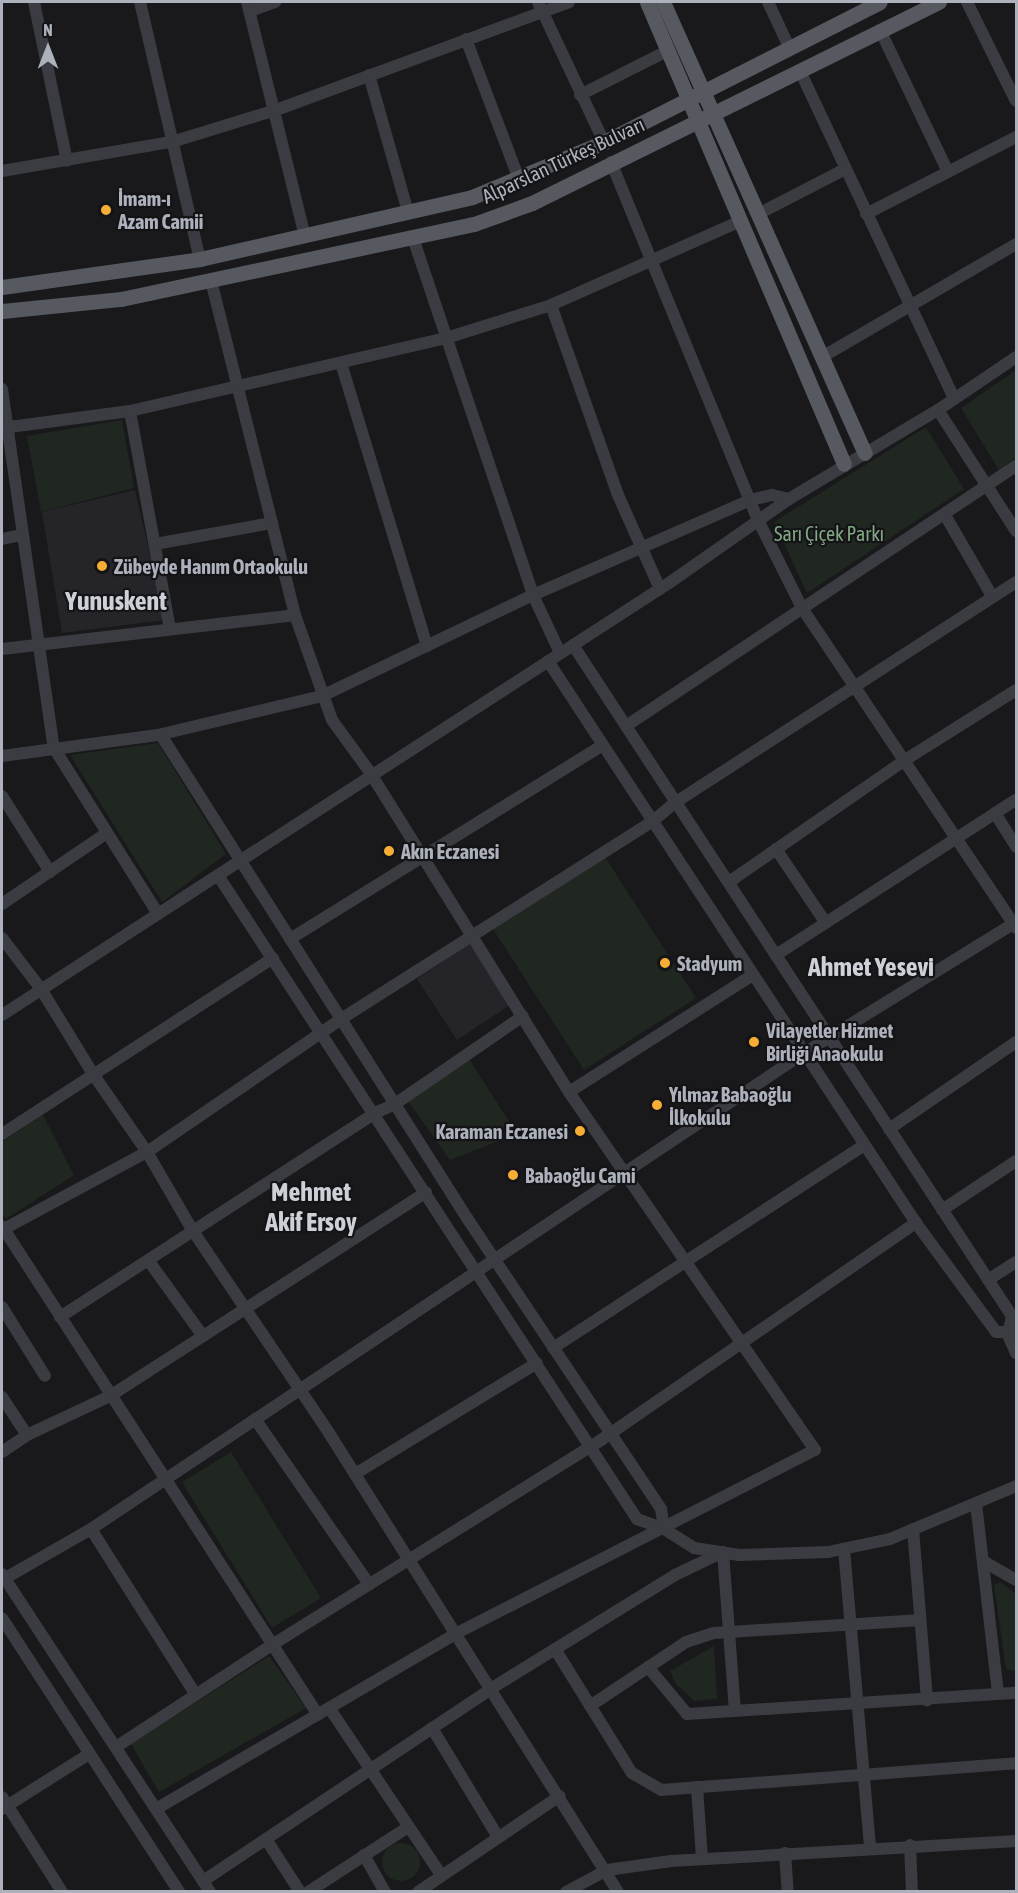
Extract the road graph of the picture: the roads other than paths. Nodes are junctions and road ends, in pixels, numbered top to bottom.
1 (34, 2) edge
2 (140, 2) edge
3 (275, 2) edge
4 (569, 2) edge
5 (647, 2) edge
6 (663, 2) edge
7 (768, 2) edge
8 (879, 2) edge
9 (939, 2) edge
10 (967, 2) edge
11 (248, 6) edge
12 (540, 6) edge
13 (880, 30) junction
14 (466, 39) junction
15 (789, 46) junction
16 (669, 50) junction
17 (800, 71) junction
18 (369, 75) junction
19 (703, 89) junction
20 (580, 96) junction
21 (687, 96) junction
22 (1017, 101) edge
23 (276, 110) junction
24 (713, 112) junction
25 (697, 119) junction
26 (1017, 137) edge
27 (175, 141) junction
28 (604, 142) junction
29 (67, 161) junction
30 (611, 162) junction
31 (845, 169) junction
32 (2, 171) edge
33 (948, 172) junction
34 (519, 179) junction
35 (408, 212) junction
36 (758, 214) junction
37 (866, 214) junction
38 (741, 221) junction
39 (305, 236) junction
40 (413, 238) junction
41 (1017, 244) edge
42 (200, 259) junction
43 (651, 262) junction
44 (211, 280) junction
45 (2, 287) edge
46 (551, 305) junction
47 (911, 308) junction
48 (2, 311) edge
49 (446, 338) junction
50 (822, 357) junction
51 (1016, 358) edge
52 (341, 363) junction
53 (239, 387) junction
54 (2, 389) edge
55 (954, 398) junction
56 (938, 410) junction
57 (130, 411) junction
58 (5, 427) edge
59 (865, 453) junction
60 (844, 464) junction
61 (1017, 466) edge
62 (986, 487) junction
63 (750, 500) junction
64 (789, 500) junction
65 (945, 515) junction
66 (758, 520) junction
67 (272, 523) junction
68 (1017, 531) edge
69 (21, 536) junction
70 (2, 539) edge
71 (155, 544) junction
72 (641, 547) junction
73 (1017, 582) edge
74 (660, 589) junction
75 (533, 595) junction
76 (992, 596) junction
77 (802, 608) junction
78 (295, 615) junction
79 (170, 628) junction
80 (38, 644) junction
81 (573, 645) junction
82 (427, 646) junction
83 (2, 649) edge
84 (560, 653) junction
85 (548, 661) junction
86 (855, 685) junction
87 (1017, 690) edge
88 (322, 696) junction
89 (626, 726) junction
90 (161, 735) junction
91 (603, 745) junction
92 (54, 748) junction
93 (2, 756) edge
94 (905, 760) junction
95 (372, 775) junction
96 (2, 796) edge
97 (1017, 800) edge
98 (676, 802) junction
99 (995, 813) junction
100 (653, 822) junction
101 (107, 833) junction
102 (956, 838) junction
103 (1017, 847) edge
104 (776, 849) junction
105 (422, 854) junction
106 (241, 862) junction
107 (50, 872) junction
108 (219, 877) junction
109 (729, 882) junction
110 (2, 904) edge
111 (158, 914) junction
112 (826, 923) junction
113 (1016, 925) edge
114 (472, 934) junction
115 (2, 938) edge
116 (290, 939) junction
117 (776, 955) junction
118 (273, 958) junction
119 (753, 975) junction
120 (41, 989) junction
121 (2, 1015) edge
122 (523, 1016) junction
123 (341, 1019) junction
124 (322, 1033) junction
125 (831, 1040) junction
126 (1017, 1042) edge
127 (804, 1053) junction
128 (93, 1074) junction
129 (569, 1092) junction
130 (395, 1104) junction
131 (375, 1113) junction
132 (889, 1129) junction
133 (2, 1134) edge
134 (864, 1145) junction
135 (147, 1152) junction
136 (1017, 1161) edge
137 (625, 1172) junction
138 (426, 1192) junction
139 (942, 1210) junction
140 (915, 1223) junction
141 (2, 1229) edge
142 (193, 1231) junction
143 (148, 1260) junction
144 (495, 1260) junction
145 (688, 1262) junction
146 (1017, 1262) edge
147 (479, 1273) junction
148 (988, 1280) junction
149 (2, 1307) edge
150 (245, 1308) junction
151 (60, 1317) junction
152 (1012, 1333) edge
153 (203, 1336) junction
154 (743, 1341) junction
155 (554, 1348) junction
156 (1017, 1353) edge
157 (537, 1363) junction
158 (45, 1376) dead end
159 (300, 1388) junction
160 (2, 1396) edge
161 (110, 1396) junction
162 (255, 1419) junction
163 (610, 1434) junction
164 (27, 1436) junction
165 (591, 1446) junction
166 (2, 1452) edge
167 (356, 1474) junction
168 (168, 1479) junction
169 (1017, 1486) edge
170 (1001, 1492) junction
171 (1017, 1498) edge
172 (976, 1503) junction
173 (91, 1529) junction
174 (664, 1529) junction
175 (913, 1529) junction
176 (844, 1549) junction
177 (723, 1552) junction
178 (410, 1559) junction
179 (982, 1561) junction
180 (3, 1577) edge
181 (1017, 1580) edge
182 (369, 1584) junction
183 (2, 1618) edge
184 (918, 1620) junction
185 (850, 1623) junction
186 (727, 1632) junction
187 (457, 1633) junction
188 (274, 1643) junction
189 (555, 1649) junction
190 (648, 1667) junction
191 (492, 1688) junction
192 (1017, 1693) edge
193 (998, 1694) junction
194 (196, 1695) junction
195 (927, 1700) junction
196 (856, 1701) junction
197 (590, 1706) junction
198 (330, 1708) junction
199 (735, 1711) junction
200 (318, 1715) junction
201 (432, 1728) junction
202 (116, 1747) junction
203 (89, 1754) junction
204 (1017, 1763) edge
205 (370, 1770) junction
206 (863, 1775) junction
207 (698, 1786) junction
208 (560, 1796) junction
209 (3, 1804) edge
210 (156, 1809) junction
211 (408, 1827) junction
212 (498, 1837) junction
213 (266, 1839) junction
214 (1017, 1841) edge
215 (910, 1845) junction
216 (870, 1848) junction
217 (785, 1853) junction
218 (364, 1855) junction
219 (702, 1859) junction
220 (606, 1870) junction
221 (441, 1875) junction
222 (206, 1886) edge
223 (62, 1892) edge
224 (178, 1892) edge
225 (300, 1892) edge
226 (308, 1892) edge
227 (385, 1892) edge
228 (418, 1892) edge
229 (566, 1892) edge
230 (618, 1892) edge
231 (788, 1892) edge
232 (912, 1892) edge

1 - 29 street
2 - 27 street
3 - 11 street
4 - 12 street
5 - 16 main road
6 - 19 main road
7 - 15 street
8 - 15 main road, Alparslan Türkeş Bulvarı
9 - 13 main road, Alparslan Türkeş Bulvarı
10 - 22 street
11 - 23 street
12 - 14 street
12 - 20 street
13 - 17 main road, Alparslan Türkeş Bulvarı
13 - 33 street
14 - 18 street
14 - 34 street
15 - 19 main road, Alparslan Türkeş Bulvarı
16 - 20 street
16 - 21 main road
17 - 24 main road, Alparslan Türkeş Bulvarı
17 - 31 street
18 - 23 street
18 - 35 street
19 - 21 main road, Alparslan Türkeş Bulvarı
19 - 24 main road
20 - 28 street
21 - 25 main road
21 - 28 main road, Alparslan Türkeş Bulvarı
23 - 27 street
23 - 39 street
24 - 25 main road, Alparslan Türkeş Bulvarı
24 - 36 main road
25 - 30 main road, Alparslan Türkeş Bulvarı
25 - 38 main road
26 - 33 street
27 - 29 street
27 - 42 street
28 - 34 main road, Alparslan Türkeş Bulvarı
29 - 32 street
30 - 40 main road, Alparslan Türkeş Bulvarı
30 - 43 street
31 - 36 street
31 - 37 street
33 - 37 street
34 - 35 main road, Alparslan Türkeş Bulvarı
35 - 39 main road, Alparslan Türkeş Bulvarı
36 - 50 main road
37 - 47 street
38 - 43 street
38 - 60 main road
39 - 42 main road, Alparslan Türkeş Bulvarı
40 - 44 main road, Alparslan Türkeş Bulvarı
40 - 49 street
41 - 47 street
42 - 45 main road, Alparslan Türkeş Bulvarı
43 - 46 street
43 - 63 street
44 - 48 main road, Alparslan Türkeş Bulvarı
44 - 53 street
46 - 49 street
46 - 72 street
47 - 50 street
47 - 55 street
49 - 52 street
49 - 75 street
50 - 59 main road
51 - 55 street
52 - 53 street
52 - 82 street
53 - 57 street
53 - 67 street
54 - 58 street
55 - 56 street
56 - 59 street
56 - 62 street
57 - 58 street
57 - 71 street
58 - 69 street
59 - 60 street
60 - 64 street
61 - 62 street
62 - 65 street
62 - 68 street
63 - 64 street
63 - 66 street
63 - 72 street
64 - 66 street
65 - 76 street
65 - 77 street
66 - 74 street
66 - 77 street
67 - 71 street
67 - 78 street
69 - 70 street
69 - 80 street
71 - 79 street
72 - 74 street
72 - 75 street
73 - 76 street
74 - 81 street
75 - 82 street
75 - 84 street
76 - 86 street
77 - 86 street
77 - 89 street
78 - 79 street
78 - 88 street
79 - 80 street
80 - 83 street
80 - 92 street
81 - 84 street
81 - 89 street
82 - 88 street
84 - 85 street
85 - 91 street
85 - 95 street
86 - 94 street
86 - 98 street
87 - 94 street
88 - 90 street
88 - 95 street
89 - 98 street
90 - 92 street
90 - 106 street
91 - 100 street
91 - 105 street
92 - 93 street
92 - 101 street
94 - 102 street
94 - 104 street
95 - 105 street
95 - 106 street
96 - 107 street
97 - 99 street
98 - 100 street
98 - 109 street
99 - 102 street
99 - 103 street
100 - 114 street
100 - 119 street
101 - 107 street
101 - 111 street
102 - 112 street
102 - 113 street
104 - 109 street
104 - 112 street
105 - 114 street
105 - 116 street
106 - 108 street
106 - 116 street
107 - 110 street
108 - 111 street
108 - 118 street
109 - 117 street
111 - 120 street
112 - 117 street
113 - 125 street
114 - 122 street
114 - 123 street
115 - 120 street
116 - 123 street
117 - 125 street
118 - 124 street
118 - 128 street
119 - 127 street
119 - 129 street
120 - 121 street
120 - 128 street
122 - 129 street
122 - 130 street
123 - 124 street
123 - 130 street
124 - 131 street
124 - 135 street
125 - 127 street
125 - 132 street
126 - 132 street
127 - 134 street
127 - 137 street
128 - 133 street
128 - 135 street
129 - 137 street
130 - 131 street
130 - 144 street
131 - 138 street
131 - 142 street
132 - 139 street
134 - 140 street
134 - 145 street
135 - 141 street
135 - 142 street
136 - 139 street
137 - 144 street
137 - 145 street
138 - 147 street
138 - 150 street
139 - 148 street
140 - 152 street
140 - 154 street
141 - 151 street
142 - 143 street
142 - 150 street
143 - 151 street
143 - 153 street
144 - 147 street
144 - 155 street
145 - 154 street
145 - 155 street
146 - 148 street
147 - 157 street
147 - 159 street
148 - 152 street
149 - 158 street
150 - 153 street
150 - 159 street
151 - 161 street
152 - 156 street
153 - 161 street
154 - 163 street
154 - 174 street
155 - 163 street
157 - 165 street
157 - 167 street
159 - 162 street
159 - 167 street
160 - 164 street
161 - 164 street
161 - 168 street
162 - 168 street
162 - 182 street
163 - 165 street
163 - 174 street
164 - 166 street
165 - 174 street
165 - 178 street
167 - 178 street
168 - 173 street
168 - 188 street
169 - 170 street
170 - 171 street
170 - 172 street
172 - 175 street
172 - 179 street
173 - 180 street
173 - 194 street
174 - 177 street
174 - 187 street
175 - 176 street
175 - 184 street
176 - 177 street
176 - 185 street
177 - 186 street
177 - 189 street
178 - 182 street
178 - 187 street
179 - 181 street
179 - 193 street
180 - 202 street
182 - 188 street
183 - 203 street
184 - 185 street
184 - 195 street
185 - 186 street
185 - 196 street
186 - 190 street
186 - 199 street
187 - 191 street
187 - 198 street
188 - 194 street
188 - 200 street
189 - 191 street
189 - 197 street
190 - 197 street
190 - 199 street
191 - 201 street
191 - 208 street
192 - 193 street
193 - 195 street
194 - 202 street
195 - 196 street
196 - 199 street
196 - 206 street
197 - 207 street
198 - 200 street
198 - 205 street
200 - 210 street
201 - 205 street
201 - 212 street
202 - 210 street
203 - 209 street
203 - 224 street
204 - 206 street
205 - 211 street
205 - 213 street
206 - 207 street
206 - 216 street
207 - 219 street
208 - 212 street
208 - 220 street
209 - 223 street
210 - 222 street
211 - 218 street
211 - 221 street
212 - 221 street
213 - 222 street
213 - 225 street
214 - 215 street
215 - 216 street
215 - 232 street
216 - 217 street
217 - 219 street
217 - 231 street
218 - 226 street
218 - 227 street
219 - 220 street
220 - 229 street
220 - 230 street
221 - 228 street

